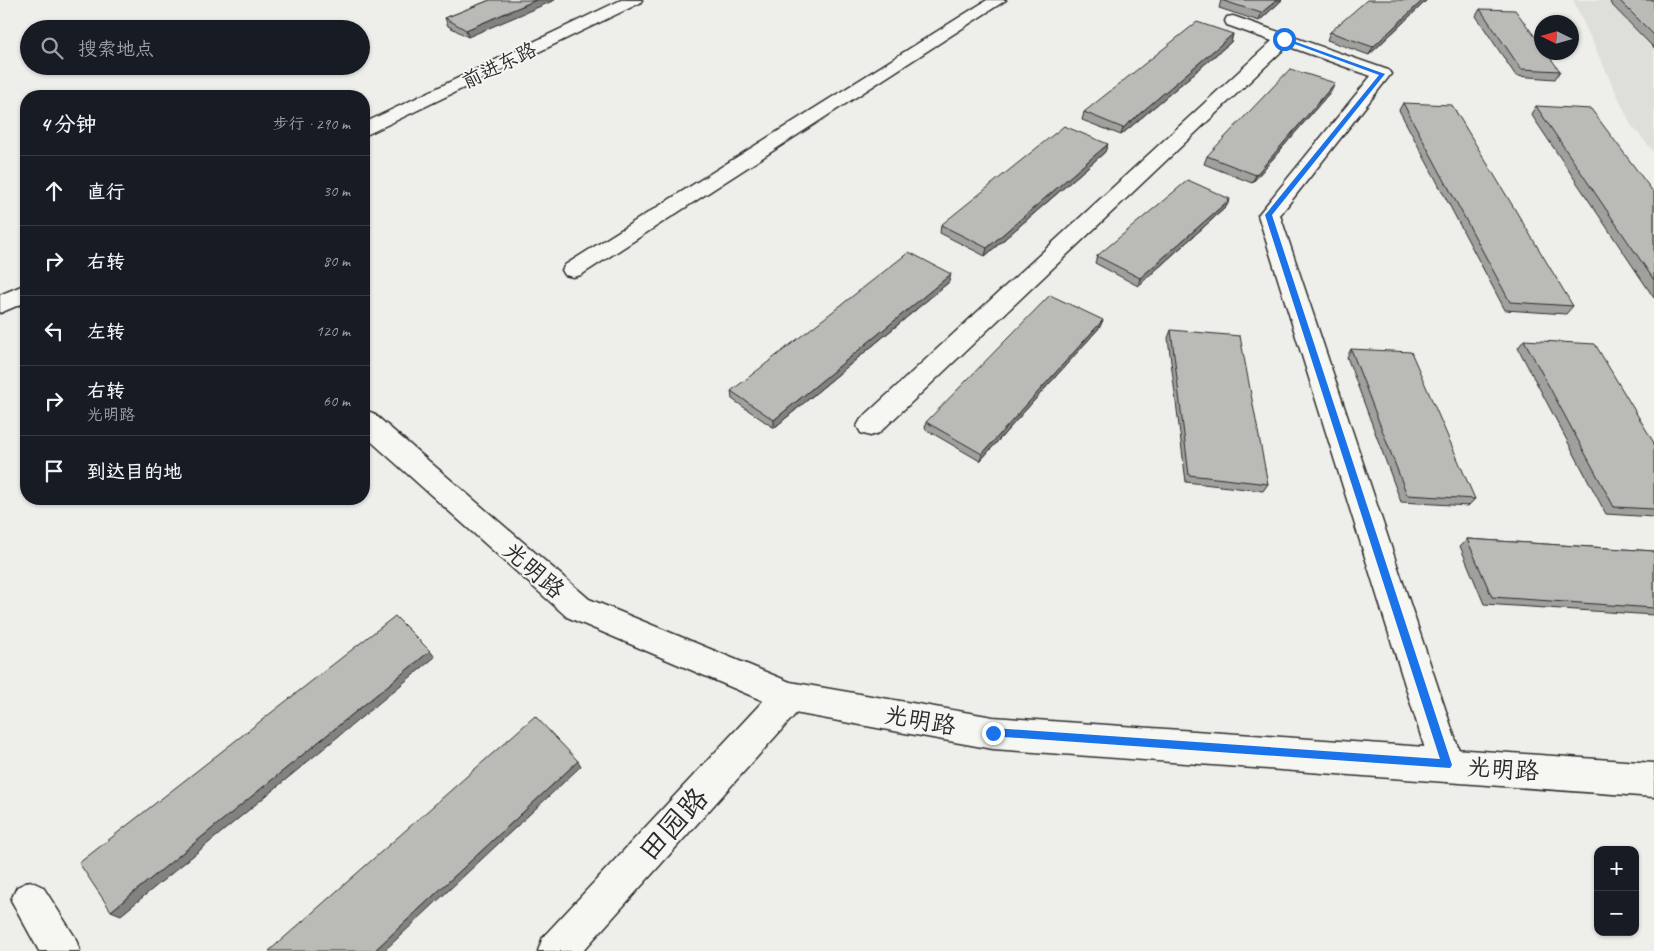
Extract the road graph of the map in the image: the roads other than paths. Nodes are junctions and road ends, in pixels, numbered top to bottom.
1 (634, 0) edge
2 (998, 0) edge
3 (1233, 21) dead end
4 (1284, 39) junction
5 (370, 127) edge
6 (573, 270) dead end
7 (20, 295) edge
8 (0, 305) edge
9 (370, 425) edge
10 (870, 426) dead end
11 (789, 697) junction
12 (1447, 765) junction
13 (1654, 780) edge
14 (30, 900) dead end
15 (61, 951) edge
16 (558, 951) edge

1 - 5 street, 前进东路
2 - 6 street
3 - 4 street
4 - 10 street
4 - 12 street
7 - 8 street
9 - 11 street, 光明路
11 - 12 street, 光明路
11 - 16 street, 田园路
12 - 13 street, 光明路
14 - 15 street

